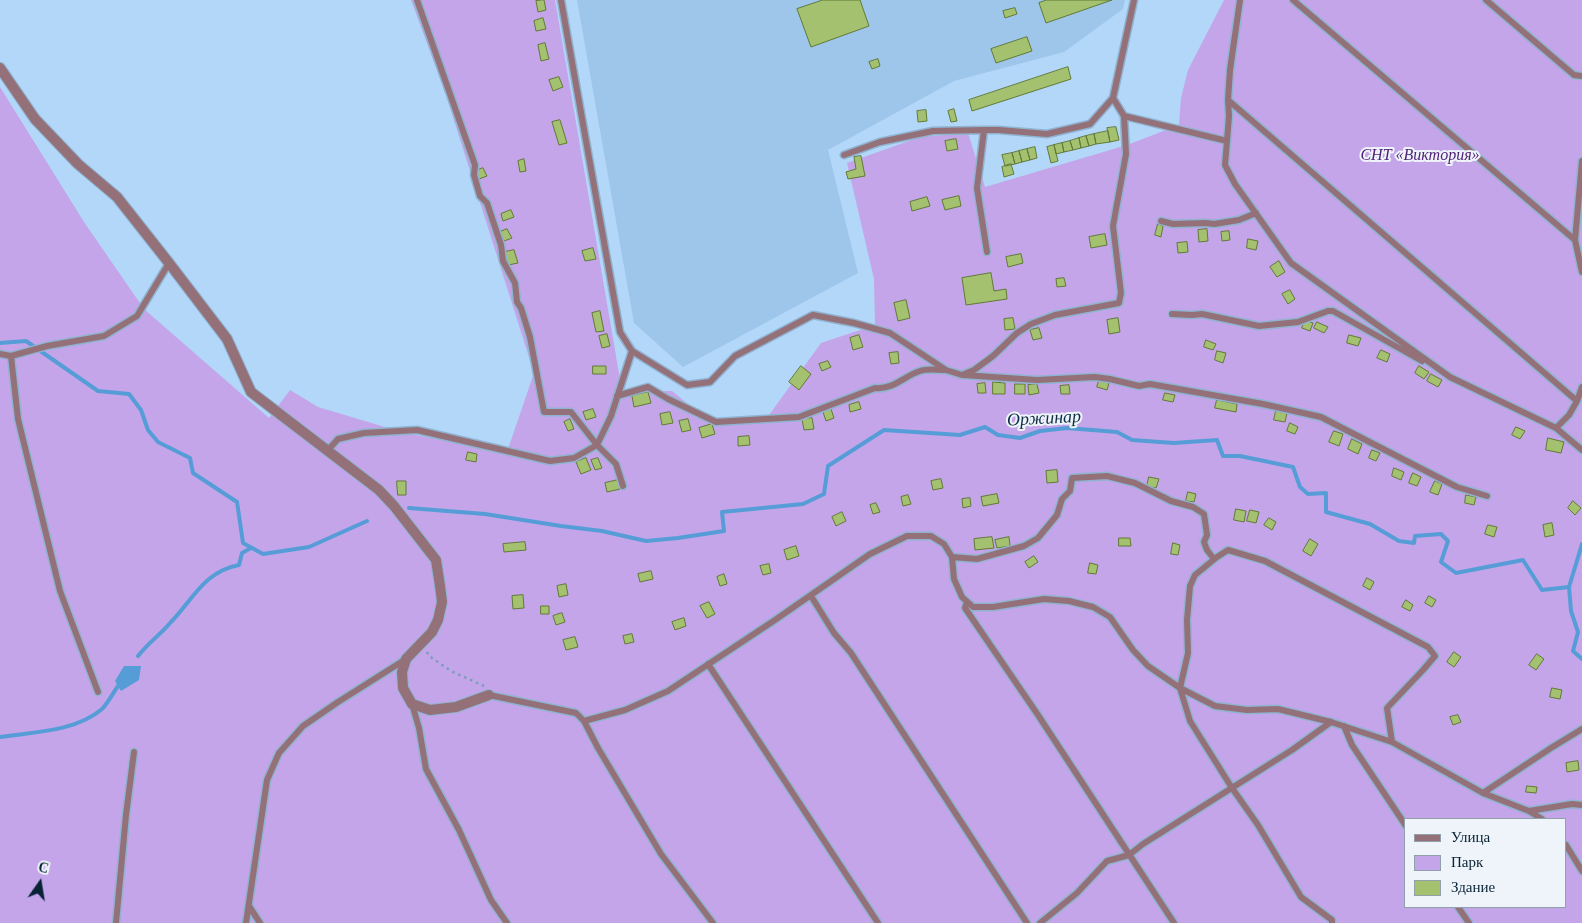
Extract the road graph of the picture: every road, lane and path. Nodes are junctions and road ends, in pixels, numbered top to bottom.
1 (417, 0) edge
2 (561, 0) edge
3 (1134, 0) edge
4 (1240, 0) edge
5 (1293, 0) edge
6 (1486, 0) edge
7 (0, 68) edge
8 (1582, 76) edge
9 (1113, 98) junction
10 (1228, 100) junction
11 (1124, 116) junction
12 (984, 130) junction
13 (1227, 141) junction
14 (844, 155) dead end
15 (1582, 161) edge
16 (1256, 214) junction
17 (1161, 221) dead end
18 (1575, 240) junction
19 (987, 252) dead end
20 (169, 263) junction
21 (1582, 272) edge
22 (1172, 314) dead end
23 (632, 351) junction
24 (0, 354) edge
25 (11, 356) junction
26 (946, 370) junction
27 (962, 375) junction
28 (1450, 377) junction
29 (1582, 387) edge
30 (618, 396) junction
31 (1577, 401) junction
32 (1556, 428) junction
33 (597, 445) junction
34 (328, 450) junction
35 (1582, 450) edge
36 (623, 486) dead end
37 (1487, 496) dead end
38 (952, 557) junction
39 (1214, 559) junction
40 (811, 596) junction
41 (967, 602) junction
42 (423, 641) junction
43 (406, 659) junction
44 (708, 664) junction
45 (1180, 688) junction
46 (487, 690) junction
47 (98, 692) dead end
48 (412, 704) junction
49 (584, 721) junction
50 (1331, 722) junction
51 (1344, 726) junction
52 (1582, 729) edge
53 (1392, 742) junction
54 (134, 752) dead end
55 (1232, 788) junction
56 (1484, 794) junction
57 (1582, 805) edge
58 (1529, 811) junction
59 (1540, 818) edge
60 (1404, 823) edge
61 (1567, 847) edge
62 (1129, 855) junction
63 (1582, 871) edge
64 (249, 906) junction
65 (1459, 908) edge
66 (116, 923) edge
67 (246, 923) edge
68 (260, 923) edge
69 (507, 923) edge
70 (713, 923) edge
71 (878, 923) edge
72 (1027, 923) edge
73 (1040, 923) edge
74 (1174, 923) edge
75 (1332, 923) edge
76 (1469, 923) edge

1 - 33 lane
2 - 23 lane
3 - 9 lane
4 - 10 lane
5 - 18 lane
6 - 8 lane
7 - 20 street
9 - 11 lane
9 - 12 lane
10 - 13 lane
10 - 31 lane
11 - 13 lane
11 - 27 lane
12 - 14 lane
12 - 19 lane
13 - 16 lane
15 - 18 lane
16 - 17 lane
16 - 28 lane
18 - 21 lane
20 - 25 lane
20 - 34 street
22 - 28 lane
23 - 26 lane
23 - 30 lane
24 - 25 lane
25 - 47 lane
26 - 27 lane
26 - 30 lane
27 - 37 lane
28 - 32 lane
29 - 31 lane
30 - 33 lane
31 - 32 lane
32 - 35 lane
33 - 34 lane
33 - 36 lane
34 - 42 street
38 - 39 lane
38 - 40 lane
38 - 41 lane
39 - 45 lane
39 - 53 lane
40 - 44 lane
40 - 72 lane
41 - 45 lane
41 - 62 lane
42 - 43 street
42 - 46 path
43 - 48 street
43 - 64 lane
44 - 49 lane
44 - 71 lane
45 - 50 lane
45 - 55 lane
46 - 48 street
46 - 49 lane
48 - 69 lane
49 - 70 lane
50 - 51 lane
50 - 55 lane
51 - 53 lane
51 - 60 lane
52 - 56 lane
53 - 56 lane
54 - 66 lane
55 - 62 lane
55 - 75 lane
56 - 58 lane
57 - 58 lane
58 - 59 lane
61 - 63 lane
62 - 73 lane
62 - 74 lane
64 - 67 lane
64 - 68 lane
65 - 76 lane

